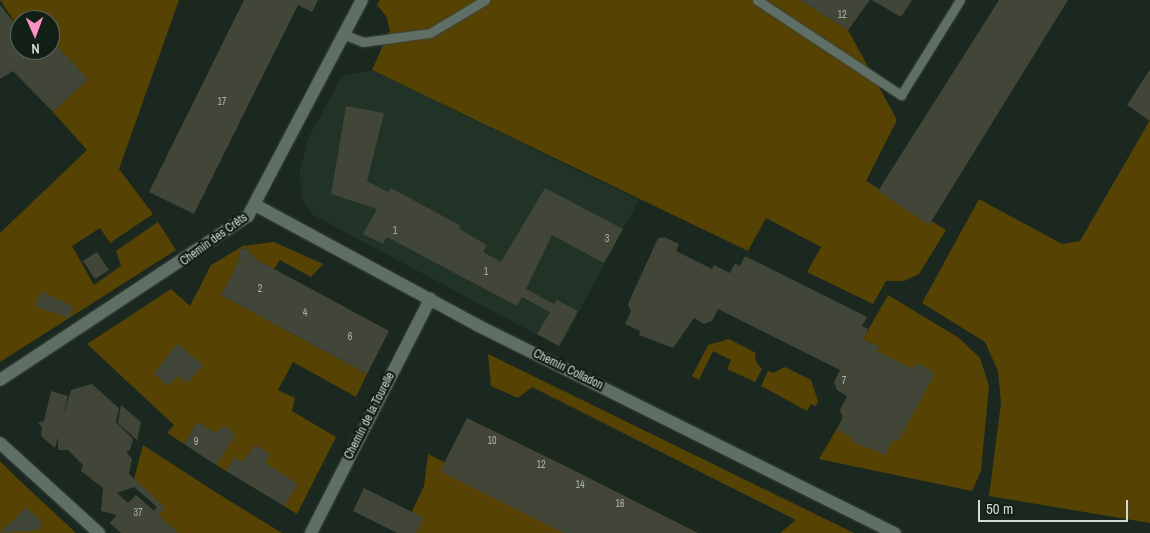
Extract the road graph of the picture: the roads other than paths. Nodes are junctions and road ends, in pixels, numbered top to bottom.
1 (362, 0) edge
2 (486, 0) edge
3 (756, 0) edge
4 (960, 0) edge
5 (345, 35) junction
6 (257, 206) junction
7 (430, 299) junction
8 (0, 380) edge
9 (0, 442) edge
10 (100, 533) edge
11 (310, 533) edge
12 (895, 533) edge

1 - 5 street, Chemin des Crêts
2 - 5 lane
3 - 4 lane
5 - 6 street, Chemin des Crêts
6 - 7 street, Chemin Colladon
6 - 8 street, Chemin des Crêts
7 - 11 street, Chemin de la Tourelle
7 - 12 street, Chemin Colladon
9 - 10 street

